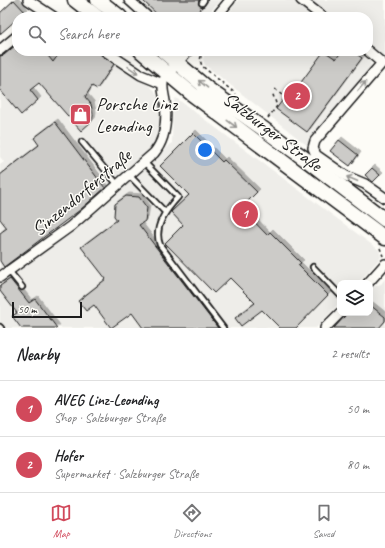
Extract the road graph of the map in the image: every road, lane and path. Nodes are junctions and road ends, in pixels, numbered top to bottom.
1 (28, 0) edge
2 (75, 0) edge
3 (98, 0) edge
4 (129, 0) edge
5 (230, 0) edge
6 (300, 0) edge
7 (40, 12) edge
8 (91, 12) edge
9 (114, 12) edge
10 (142, 12) edge
11 (220, 12) edge
12 (316, 12) edge
13 (12, 40) edge
14 (0, 50) edge
15 (373, 55) edge
16 (112, 56) edge
17 (145, 56) edge
18 (169, 56) edge
19 (183, 56) edge
20 (201, 56) edge
21 (178, 63) junction
22 (166, 79) junction
23 (275, 89) dead end
24 (272, 92) dead end
25 (238, 95) dead end
26 (284, 97) dead end
27 (268, 118) dead end
28 (82, 142) dead end
29 (144, 162) junction
30 (129, 175) junction
31 (118, 185) junction
32 (385, 198) edge
33 (165, 212) junction
34 (385, 220) edge
35 (382, 243) edge
36 (385, 254) edge
37 (385, 258) edge
38 (385, 264) edge
39 (314, 267) dead end
40 (9, 270) junction
41 (0, 277) edge
42 (371, 280) edge
43 (22, 286) dead end
44 (337, 292) edge
45 (337, 316) edge
46 (223, 328) edge
47 (326, 328) edge

1 - 7 street
2 - 8 main road
3 - 9 main road
4 - 10 street
5 - 11 street
6 - 12 street
13 - 14 street
32 -> 15 street, Salzburger Straße
16 -> 22 street, Salzburger Straße
17 - 22 main road, Salzburger Straße
18 - 21 main road, Salzburger Straße
19 - 21 street
20 - 25 path
21 - 22 street
34 -> 21 main road, Salzburger Straße
22 - 29 street, Sinzendorferstraße
22 -> 35 main road, Salzburger Straße
23 - 26 path
24 - 27 path
28 - 31 lane
29 - 30 street, Sinzendorferstraße
29 - 33 lane
30 - 31 street, Sinzendorferstraße
30 - 33 lane
31 - 40 street, Sinzendorferstraße
33 - 46 lane
35 - 36 path
35 - 37 path
38 - 42 street
39 - 44 lane
40 - 41 street, Sinzendorferstraße
40 - 43 lane
45 - 47 street

